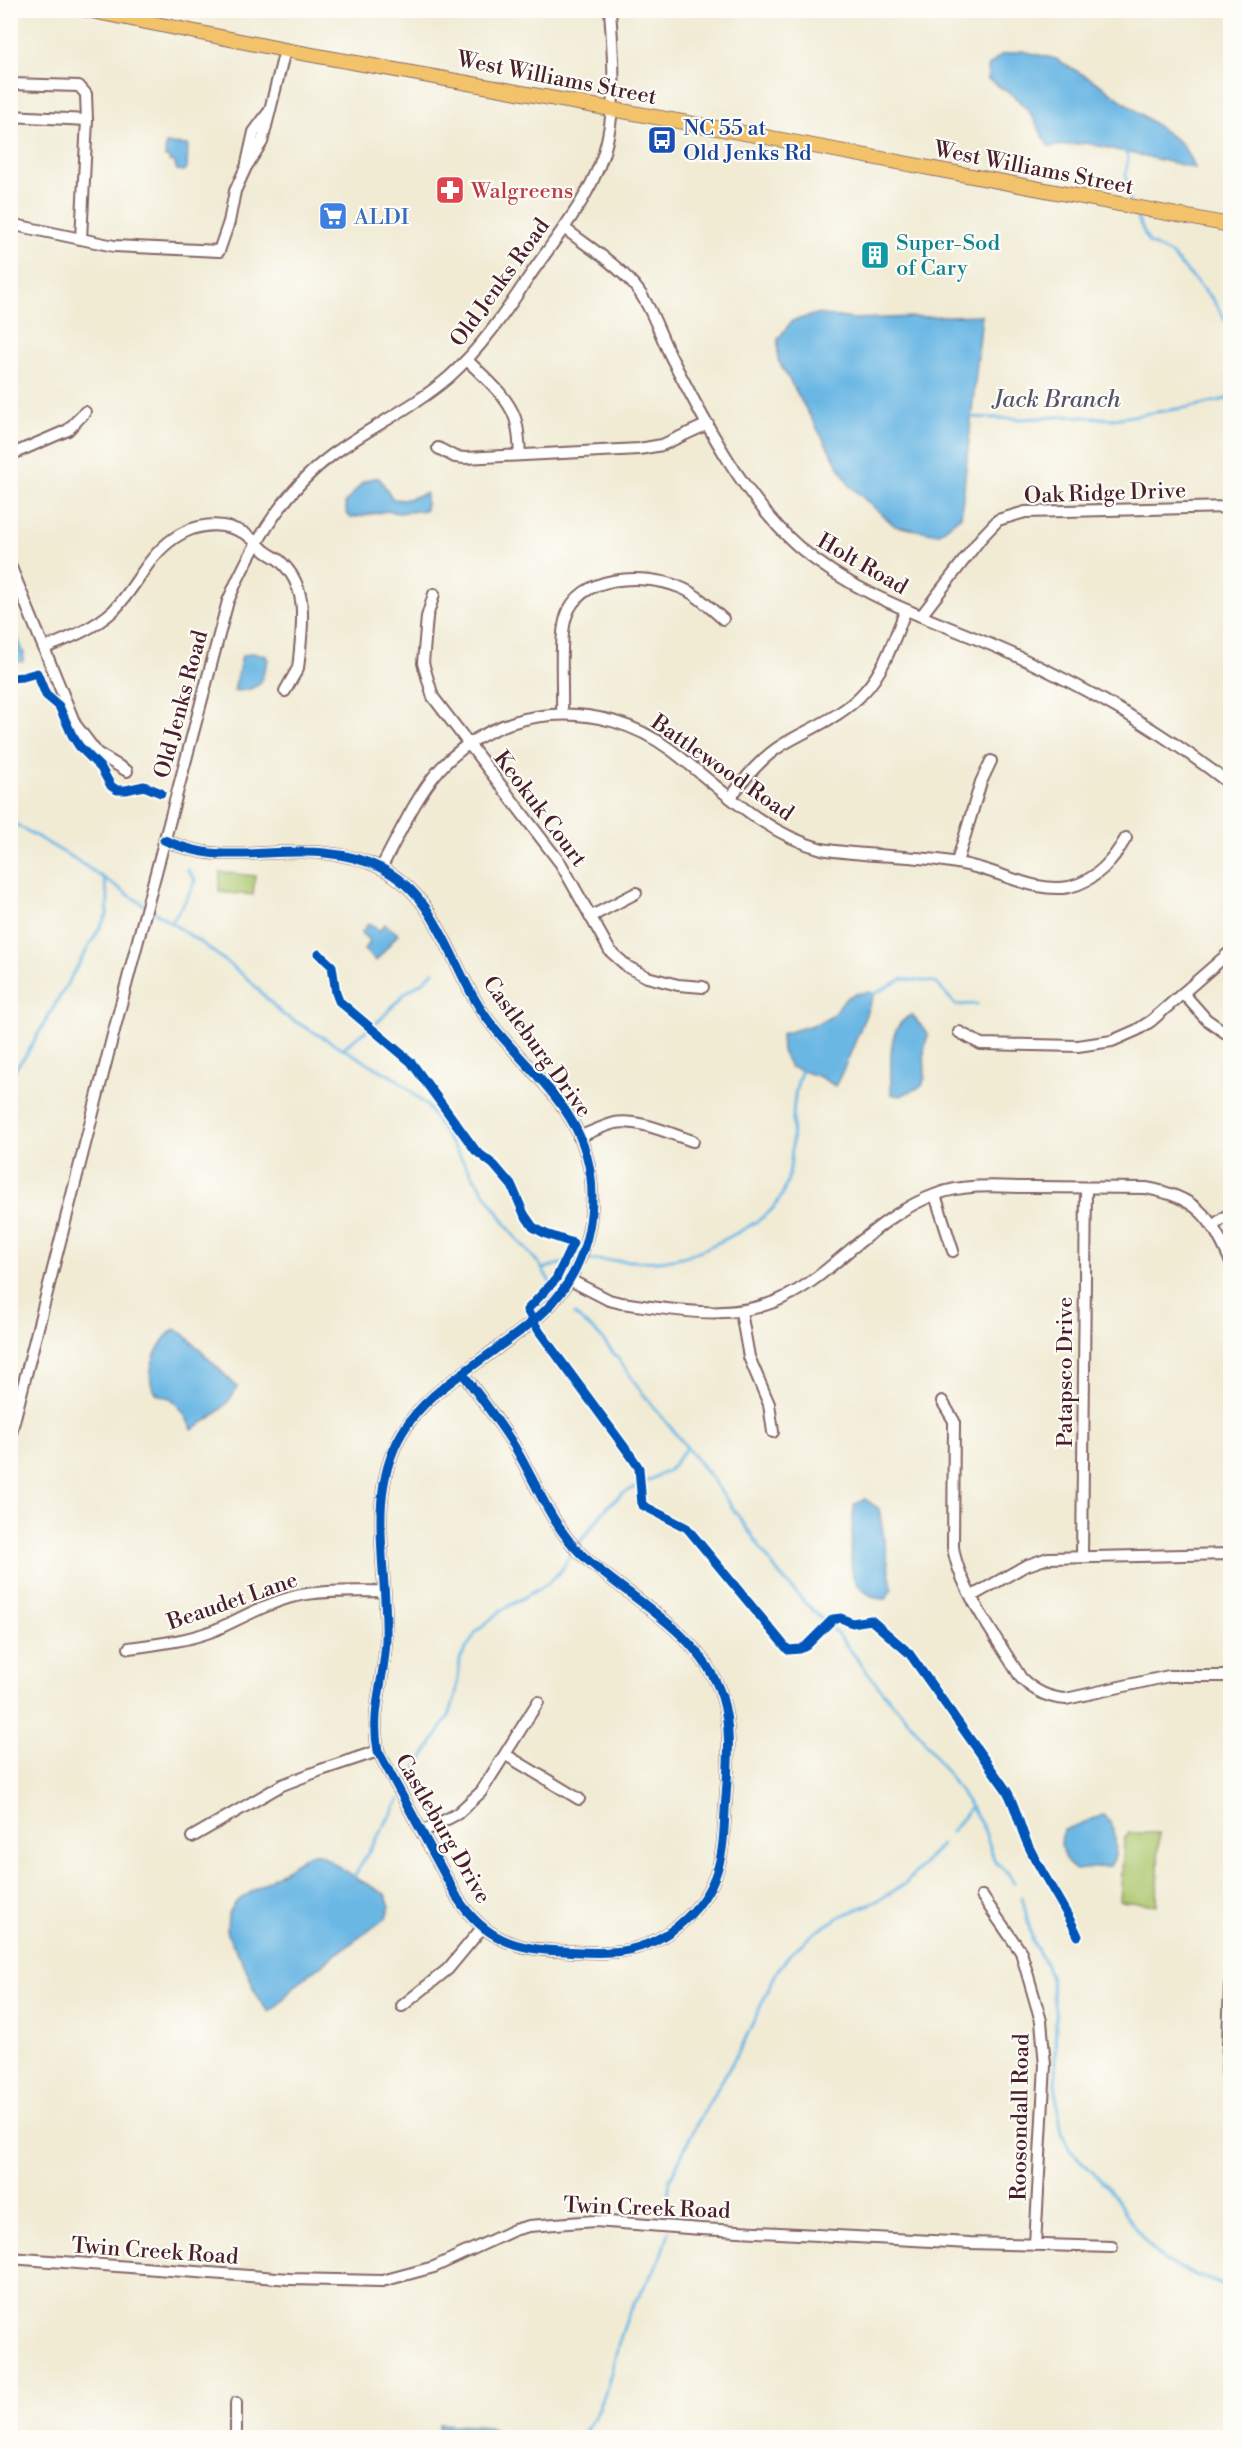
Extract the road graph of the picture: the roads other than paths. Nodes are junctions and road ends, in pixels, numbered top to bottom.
1 (87, 10) edge
2 (610, 10) edge
3 (285, 50) junction
4 (10, 84) edge
5 (613, 110) junction
6 (10, 116) edge
7 (87, 120) junction
8 (10, 224) edge
9 (1230, 225) edge
10 (564, 228) junction
11 (81, 239) junction
12 (467, 360) junction
13 (86, 412) dead end
14 (708, 424) junction
15 (438, 448) dead end
16 (10, 455) edge
17 (520, 455) junction
18 (1230, 507) edge
19 (257, 542) junction
20 (10, 565) edge
21 (434, 594) dead end
22 (906, 610) junction
23 (921, 616) junction
24 (723, 619) dead end
25 (45, 648) junction
26 (285, 691) dead end
27 (562, 714) junction
28 (468, 744) junction
29 (991, 761) dead end
30 (127, 771) dead end
31 (1230, 784) edge
32 (731, 797) junction
33 (1126, 838) dead end
34 (164, 840) junction
35 (957, 862) junction
36 (381, 868) junction
37 (636, 893) dead end
38 (590, 917) junction
39 (1230, 952) edge
40 (703, 987) dead end
41 (1183, 993) junction
42 (959, 1032) dead end
43 (1230, 1036) edge
44 (579, 1137) junction
45 (693, 1141) dead end
46 (1086, 1188) junction
47 (935, 1195) junction
48 (1230, 1214) edge
49 (1214, 1226) junction
50 (953, 1251) dead end
51 (1230, 1260) edge
52 (570, 1280) junction
53 (741, 1312) junction
54 (463, 1374) junction
55 (942, 1401) dead end
56 (773, 1432) dead end
57 (10, 1437) edge
58 (1230, 1554) edge
59 (1082, 1556) junction
60 (384, 1591) junction
61 (972, 1596) junction
62 (129, 1648) dead end
63 (1230, 1677) edge
64 (538, 1702) dead end
65 (378, 1751) junction
66 (506, 1755) junction
67 (579, 1799) dead end
68 (422, 1832) junction
69 (192, 1838) dead end
70 (982, 1896) dead end
71 (482, 1928) junction
72 (1230, 1984) edge
73 (402, 2006) dead end
74 (1227, 2073) dead end
75 (1035, 2245) junction
76 (1112, 2247) dead end
77 (10, 2258) edge
78 (236, 2403) dead end
79 (236, 2438) edge

1 - 3 main road, West Williams Street
2 - 5 street, Old Jenks Road
3 - 5 main road, West Williams Street
3 - 11 street
4 - 7 street
5 - 9 main road, West Williams Street
5 - 10 street, Old Jenks Road
6 - 7 street
7 - 11 street
8 - 11 street
10 - 12 street, Old Jenks Road
10 - 14 street, Holt Road
12 - 17 street
12 - 19 street, Old Jenks Road
13 - 16 street
14 - 17 street
14 - 22 street, Holt Road
15 - 17 street
18 - 23 street, Oak Ridge Drive
19 - 25 street
19 - 26 street
19 - 34 street, Old Jenks Road
20 - 25 street
21 - 28 street, Keokuk Court
22 - 23 street, Holt Road
22 - 32 street
23 - 31 street, Holt Road
24 - 27 street
25 - 30 street
27 - 28 street, Battlewood Road
27 - 32 street, Battlewood Road
28 - 36 street, Battlewood Road
28 - 38 street, Keokuk Court
29 - 35 street
32 - 35 street, Battlewood Road
33 - 35 street, Battlewood Road
34 - 36 street, Castleburg Drive
34 - 57 street, Old Jenks Road
36 - 44 street, Castleburg Drive
37 - 38 street
38 - 40 street, Keokuk Court
39 - 41 street
41 - 42 street
41 - 43 street
44 - 45 street
44 - 52 street, Castleburg Drive
46 - 47 street
46 - 49 street
46 - 59 street, Patapsco Drive
47 - 50 street
47 - 53 street
48 - 49 street
49 - 51 street
52 - 53 street
52 - 54 street, Castleburg Drive
53 - 56 street
54 - 60 street, Castleburg Drive
54 - 71 street, Castleburg Drive
55 - 61 street
58 - 59 street
59 - 61 street
60 - 62 street, Beaudet Lane
60 - 65 street, Castleburg Drive
61 - 63 street
64 - 66 street
65 - 68 street, Castleburg Drive
65 - 69 street
66 - 67 street
66 - 68 street
68 - 71 street, Castleburg Drive
70 - 75 street, Roosondall Road
71 - 73 street
72 - 74 street
75 - 76 street, Twin Creek Road
75 - 77 street, Twin Creek Road
78 - 79 street

